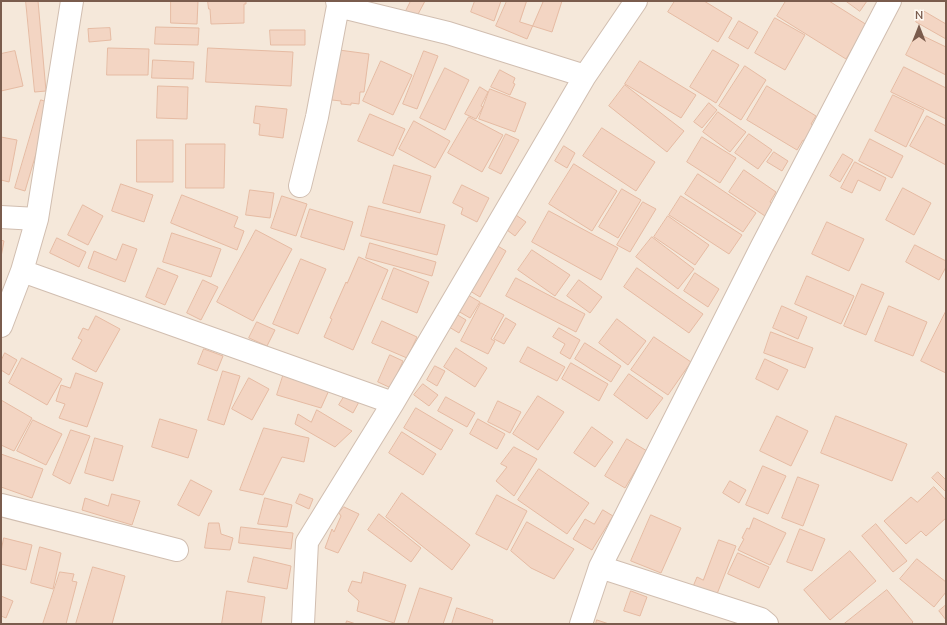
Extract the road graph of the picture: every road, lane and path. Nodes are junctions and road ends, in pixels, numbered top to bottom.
1 (72, 1) edge
2 (636, 1) edge
3 (890, 1) edge
4 (338, 4) edge
5 (585, 76) junction
6 (300, 186) dead end
7 (1, 217) edge
8 (37, 219) junction
9 (22, 271) junction
10 (1, 326) edge
11 (393, 403) junction
12 (1, 505) edge
13 (177, 550) dead end
14 (600, 567) junction
15 (303, 624) edge
16 (581, 624) edge
17 (767, 624) edge

1 - 8 street
2 - 5 street
3 - 14 street
4 - 5 street
4 - 6 street
5 - 11 street
7 - 8 street
8 - 9 street
9 - 10 street
9 - 11 street
11 - 15 street
12 - 13 street
14 - 16 street
14 - 17 street

